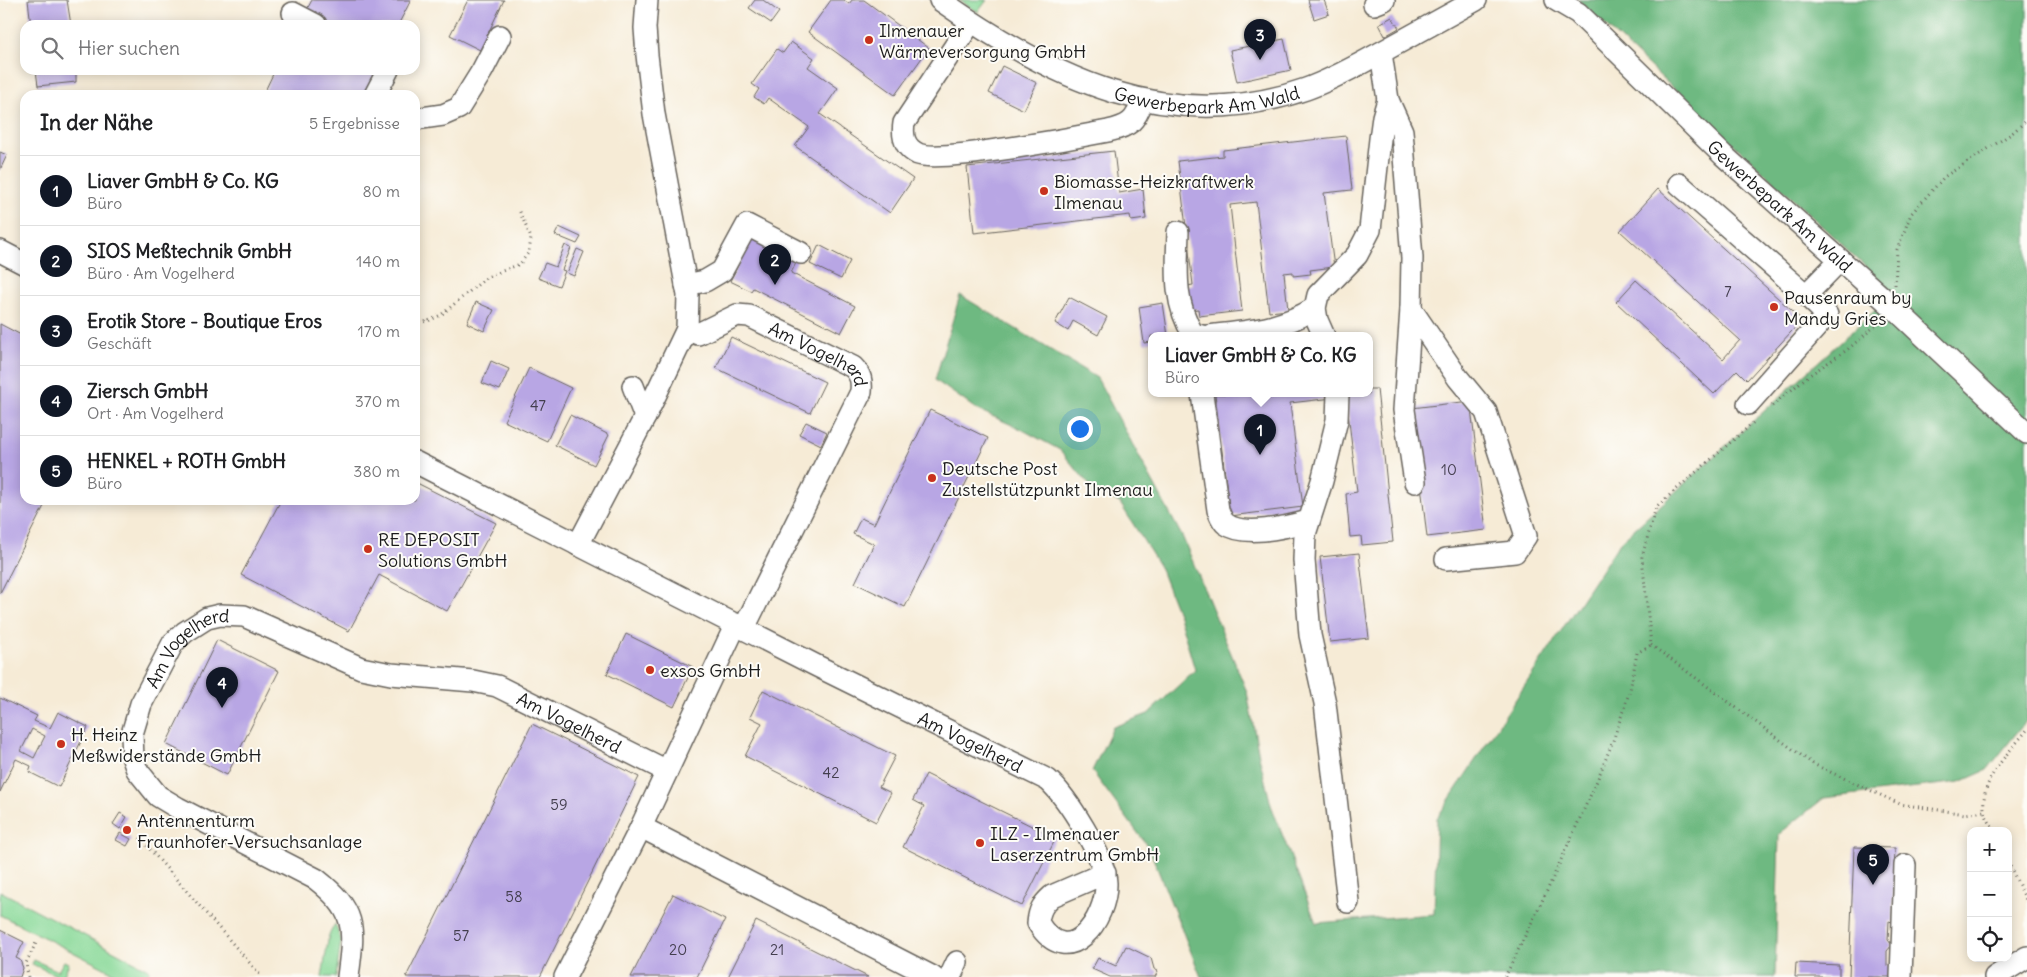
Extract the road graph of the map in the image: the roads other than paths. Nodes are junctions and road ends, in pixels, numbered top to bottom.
1 (647, 0) edge
2 (940, 0) edge
3 (1476, 0) edge
4 (1556, 0) edge
5 (293, 13) dead end
6 (306, 20) edge
7 (971, 22) junction
8 (500, 36) dead end
9 (1381, 53) junction
10 (385, 75) edge
11 (378, 90) edge
12 (1143, 100) junction
13 (1388, 100) junction
14 (420, 118) edge
15 (1679, 184) dead end
16 (1178, 232) dead end
17 (0, 251) edge
18 (801, 253) dead end
19 (1840, 260) junction
20 (20, 261) edge
21 (686, 285) junction
22 (1806, 295) junction
23 (1315, 308) junction
24 (1412, 309) junction
25 (687, 329) junction
26 (1192, 332) edge
27 (1238, 332) edge
28 (1322, 332) edge
29 (633, 386) dead end
30 (1202, 397) edge
31 (1338, 397) edge
32 (1753, 411) road end
33 (645, 417) junction
34 (2027, 434) edge
35 (420, 465) edge
36 (1415, 482) dead end
37 (1308, 521) junction
38 (578, 545) junction
39 (1446, 559) dead end
40 (740, 626) junction
41 (667, 771) junction
42 (641, 827) junction
43 (1905, 865) dead end
44 (1104, 873) dead end
45 (1348, 902) dead end
46 (2027, 957) edge
47 (348, 977) edge
48 (565, 977) edge
49 (933, 977) edge
50 (1901, 977) edge
51 (1996, 977) edge

1 - 21 street
2 - 7 street, Gewerbepark Am Wald
3 - 9 street, Gewerbepark Am Wald
4 - 19 street, Gewerbepark Am Wald
5 - 6 street
7 - 12 street, Gewerbepark Am Wald
7 - 12 street
8 - 14 street
9 - 12 street, Gewerbepark Am Wald
9 - 13 street
10 - 11 street
13 - 23 street
13 - 24 street
15 - 22 street
16 - 26 street
17 - 20 street
18 - 21 street
19 - 22 street
19 - 34 street, Gewerbepark Am Wald
21 - 25 street
22 - 32 street
23 - 27 street
23 - 28 street
24 - 36 street
24 - 39 street
25 - 33 street
25 - 40 street, Am Vogelherd
29 - 33 street
30 - 37 street
31 - 37 street
33 - 38 street
35 - 38 street, Am Vogelherd
37 - 45 street
38 - 40 street, Am Vogelherd
40 - 41 street, Am Vogelherd
40 - 44 street, Am Vogelherd
41 - 42 street, Am Vogelherd
41 - 47 street, Am Vogelherd
42 - 48 street, Am Vogelherd
42 - 49 street
43 - 50 street
46 - 51 street

